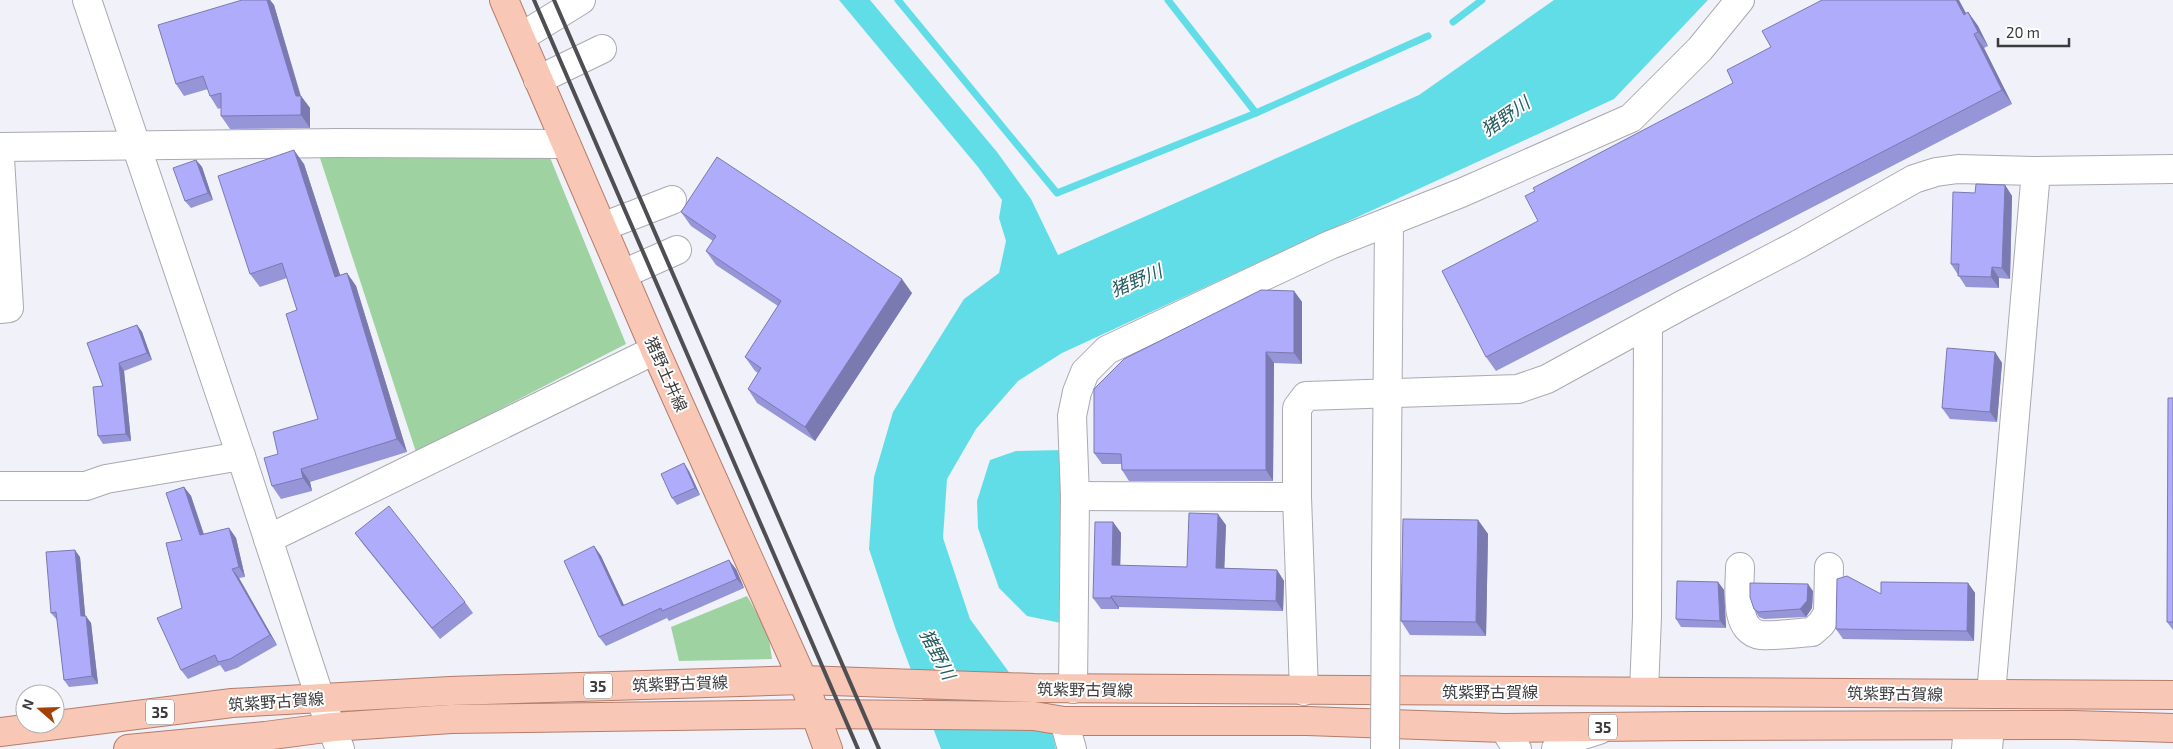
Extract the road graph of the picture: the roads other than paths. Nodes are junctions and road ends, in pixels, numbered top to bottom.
1 (87, 0) edge
2 (504, 0) edge
3 (1740, 0) edge
4 (579, 1) edge
5 (521, 37) junction
6 (602, 49) dead end
7 (538, 80) junction
8 (566, 144) junction
9 (0, 147) edge
10 (136, 147) junction
11 (0, 158) edge
12 (2173, 169) edge
13 (2036, 171) junction
14 (672, 200) dead end
15 (1389, 223) junction
16 (602, 227) junction
17 (677, 250) dead end
18 (623, 274) junction
19 (0, 309) edge
20 (1648, 324) junction
21 (655, 350) junction
22 (1387, 392) junction
23 (241, 456) junction
24 (0, 486) edge
25 (1075, 496) junction
26 (1297, 497) junction
27 (268, 539) junction
28 (1740, 567) dead end
29 (1828, 567) dead end
30 (803, 680) junction
31 (1073, 689) junction
32 (1304, 691) junction
33 (1644, 691) junction
34 (1991, 694) junction
35 (2173, 695) edge
36 (320, 698) junction
37 (815, 714) junction
38 (1064, 721) junction
39 (1608, 727) junction
40 (2173, 728) edge
41 (0, 732) edge
42 (336, 738) edge
43 (1978, 738) edge
44 (1510, 739) edge
45 (268, 742) edge
46 (128, 749) edge
47 (828, 749) edge
48 (1072, 749) edge
49 (1385, 749) edge
50 (1556, 749) edge

1 - 10 street
2 - 5 main road, 猪野土井線
3 - 15 street
4 - 5 street
5 - 7 main road, 猪野土井線
6 - 7 street
7 - 8 main road, 猪野土井線
8 - 10 street
8 - 16 main road, 猪野土井線
9 - 10 street
10 - 23 street
11 - 19 street
12 - 13 street
13 - 20 street
13 - 34 street
14 - 16 street
15 - 22 street
15 - 25 street
16 - 18 main road, 猪野土井線
17 - 18 street
18 - 21 main road, 猪野土井線
20 - 22 street
20 - 33 street
21 - 27 street
21 - 30 main road, 猪野土井線
22 - 26 street
22 - 49 street, bridge
23 - 24 street
23 - 27 street
25 - 26 street
25 - 31 street
26 - 32 street
27 - 36 street
28 - 29 street
30 - 31 main road, 筑紫野古賀線 / 35
30 - 36 main road, 筑紫野古賀線 / 35
30 - 37 main road, 猪野土井線
31 - 32 main road, 筑紫野古賀線 / 35
32 - 33 main road, 筑紫野古賀線 / 35
33 - 34 main road, 筑紫野古賀線 / 35
34 - 35 main road, 筑紫野古賀線 / 35
36 - 41 main road, 筑紫野古賀線 / 35
36 - 42 street
37 - 38 main road, 筑紫野古賀線 / 35
37 - 42 main road, 筑紫野古賀線 / 35
37 - 47 main road, 猪野土井線
38 - 44 main road, 筑紫野古賀線 / 35
38 - 48 street
39 - 43 main road, 筑紫野古賀線 / 35
39 - 44 main road, 筑紫野古賀線 / 35
39 - 50 street
40 - 43 main road, 筑紫野古賀線 / 35
42 - 45 main road, 筑紫野古賀線 / 35
45 - 46 main road, 筑紫野古賀線 / 35

